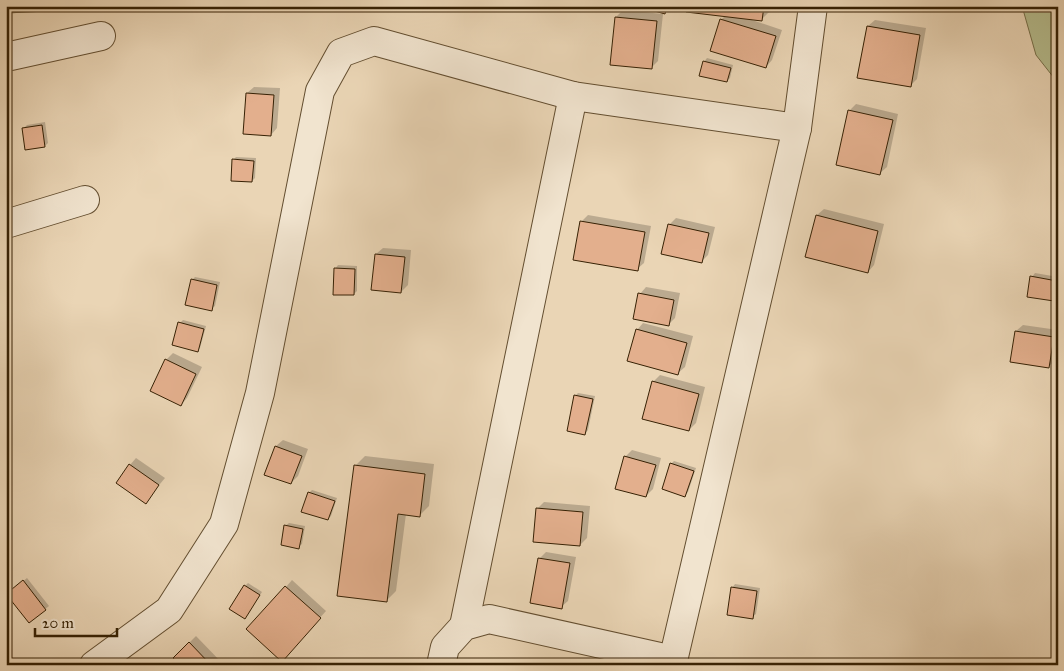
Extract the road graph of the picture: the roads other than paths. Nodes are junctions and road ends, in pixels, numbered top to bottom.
1 (813, 6) edge
2 (101, 36) dead end
3 (6, 57) edge
4 (573, 96) junction
5 (797, 128) junction
6 (85, 200) dead end
7 (6, 224) edge
8 (464, 626) junction
9 (673, 662) edge
10 (94, 665) edge
11 (441, 665) edge

1 - 5 street
2 - 3 street
4 - 5 street
4 - 8 street
4 - 10 street
5 - 9 street
6 - 7 street
8 - 9 street
8 - 11 street

